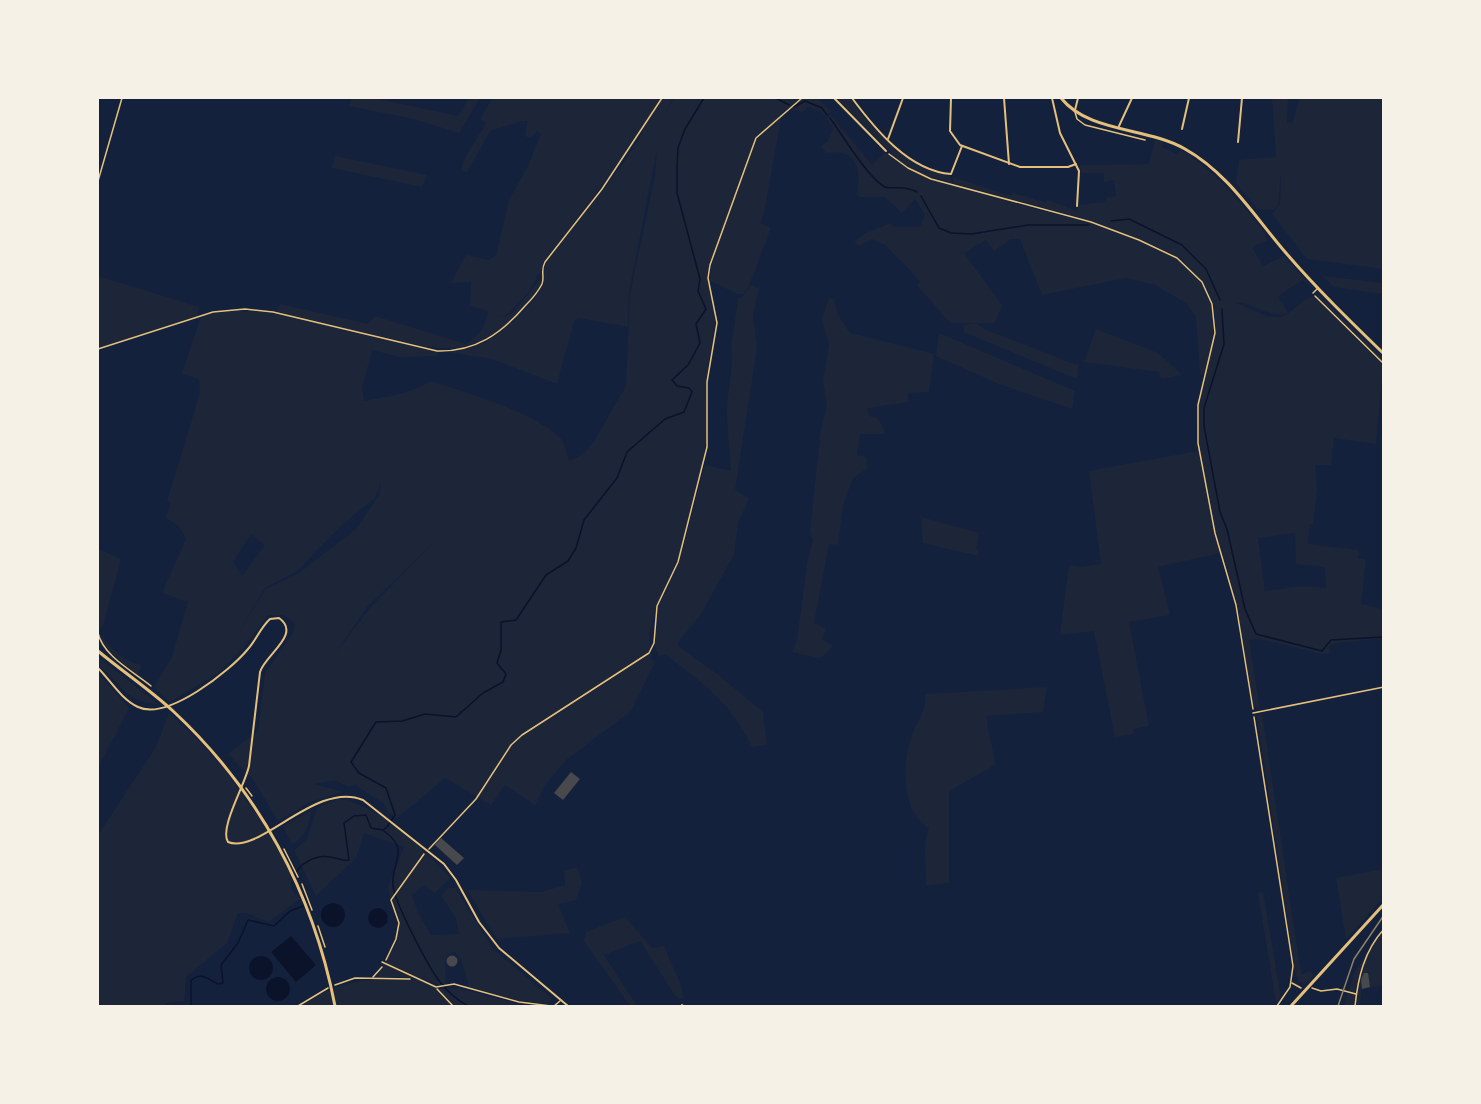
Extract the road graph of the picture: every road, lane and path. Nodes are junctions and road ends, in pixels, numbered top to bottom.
1 (122, 98) edge
2 (662, 98) edge
3 (802, 98) edge
4 (834, 98) edge
5 (852, 98) edge
6 (903, 98) edge
7 (951, 98) edge
8 (1004, 98) edge
9 (1052, 98) edge
10 (1061, 98) edge
11 (1078, 98) edge
12 (1132, 98) edge
13 (1189, 98) edge
14 (1242, 98) edge
15 (1075, 110) junction
16 (1119, 126) junction
17 (1182, 129) dead end
18 (888, 139) junction
19 (1145, 140) dead end
20 (1238, 142) dead end
21 (962, 146) junction
22 (886, 151) joint
23 (1009, 164) junction
24 (1076, 164) junction
25 (98, 180) edge
26 (1077, 206) dead end
27 (1318, 288) junction
28 (1313, 293) joint
29 (98, 349) edge
30 (1383, 354) edge
31 (1383, 364) edge
32 (98, 633) edge
33 (98, 651) edge
34 (98, 668) edge
35 (129, 672) junction
36 (1383, 687) edge
37 (156, 691) dead end
38 (1253, 713) junction
39 (245, 786) dead end
40 (256, 802) dead end
41 (284, 847) dead end
42 (428, 850) junction
43 (1383, 904) edge
44 (313, 913) dead end
45 (316, 920) dead end
46 (1383, 929) edge
47 (326, 950) dead end
48 (383, 962) junction
49 (418, 979) junction
50 (1291, 983) junction
51 (334, 984) dead end
52 (436, 987) junction
53 (1308, 988) junction
54 (336, 993) dead end
55 (1356, 994) junction
56 (561, 1001) junction
57 (335, 1006) edge
58 (453, 1006) edge
59 (553, 1006) edge
60 (568, 1006) edge
61 (1277, 1006) edge
62 (1291, 1006) edge
63 (1355, 1006) edge

1 - 25 path
2 - 29 path
3 - 42 path
4 - 22 street
5 - 18 street
6 - 18 street
7 - 21 street
8 - 23 street
9 - 24 street
10 - 15 main road
11 - 15 street
12 - 16 street
13 - 17 street
14 - 20 street
15 - 16 main road
15 - 19 lane
16 - 27 main road
18 - 21 street
21 - 23 street
22 - 38 path
23 - 24 street
24 - 26 street
27 - 28 lane
27 - 30 main road
28 - 31 path
32 - 35 path
33 - 35 main road
34 - 42 street
35 - 37 path
35 - 57 main road
36 - 38 lane
38 - 50 path
39 - 40 path
41 - 44 path
42 - 48 path
42 - 56 street
43 - 53 main road
45 - 47 path
46 - 55 path
48 - 49 lane
48 - 49 path
49 - 52 lane
50 - 53 path
50 - 61 path
51 - 54 path
52 - 58 path
52 - 59 lane
53 - 55 path
53 - 62 main road
55 - 63 path
56 - 59 lane
56 - 60 street

